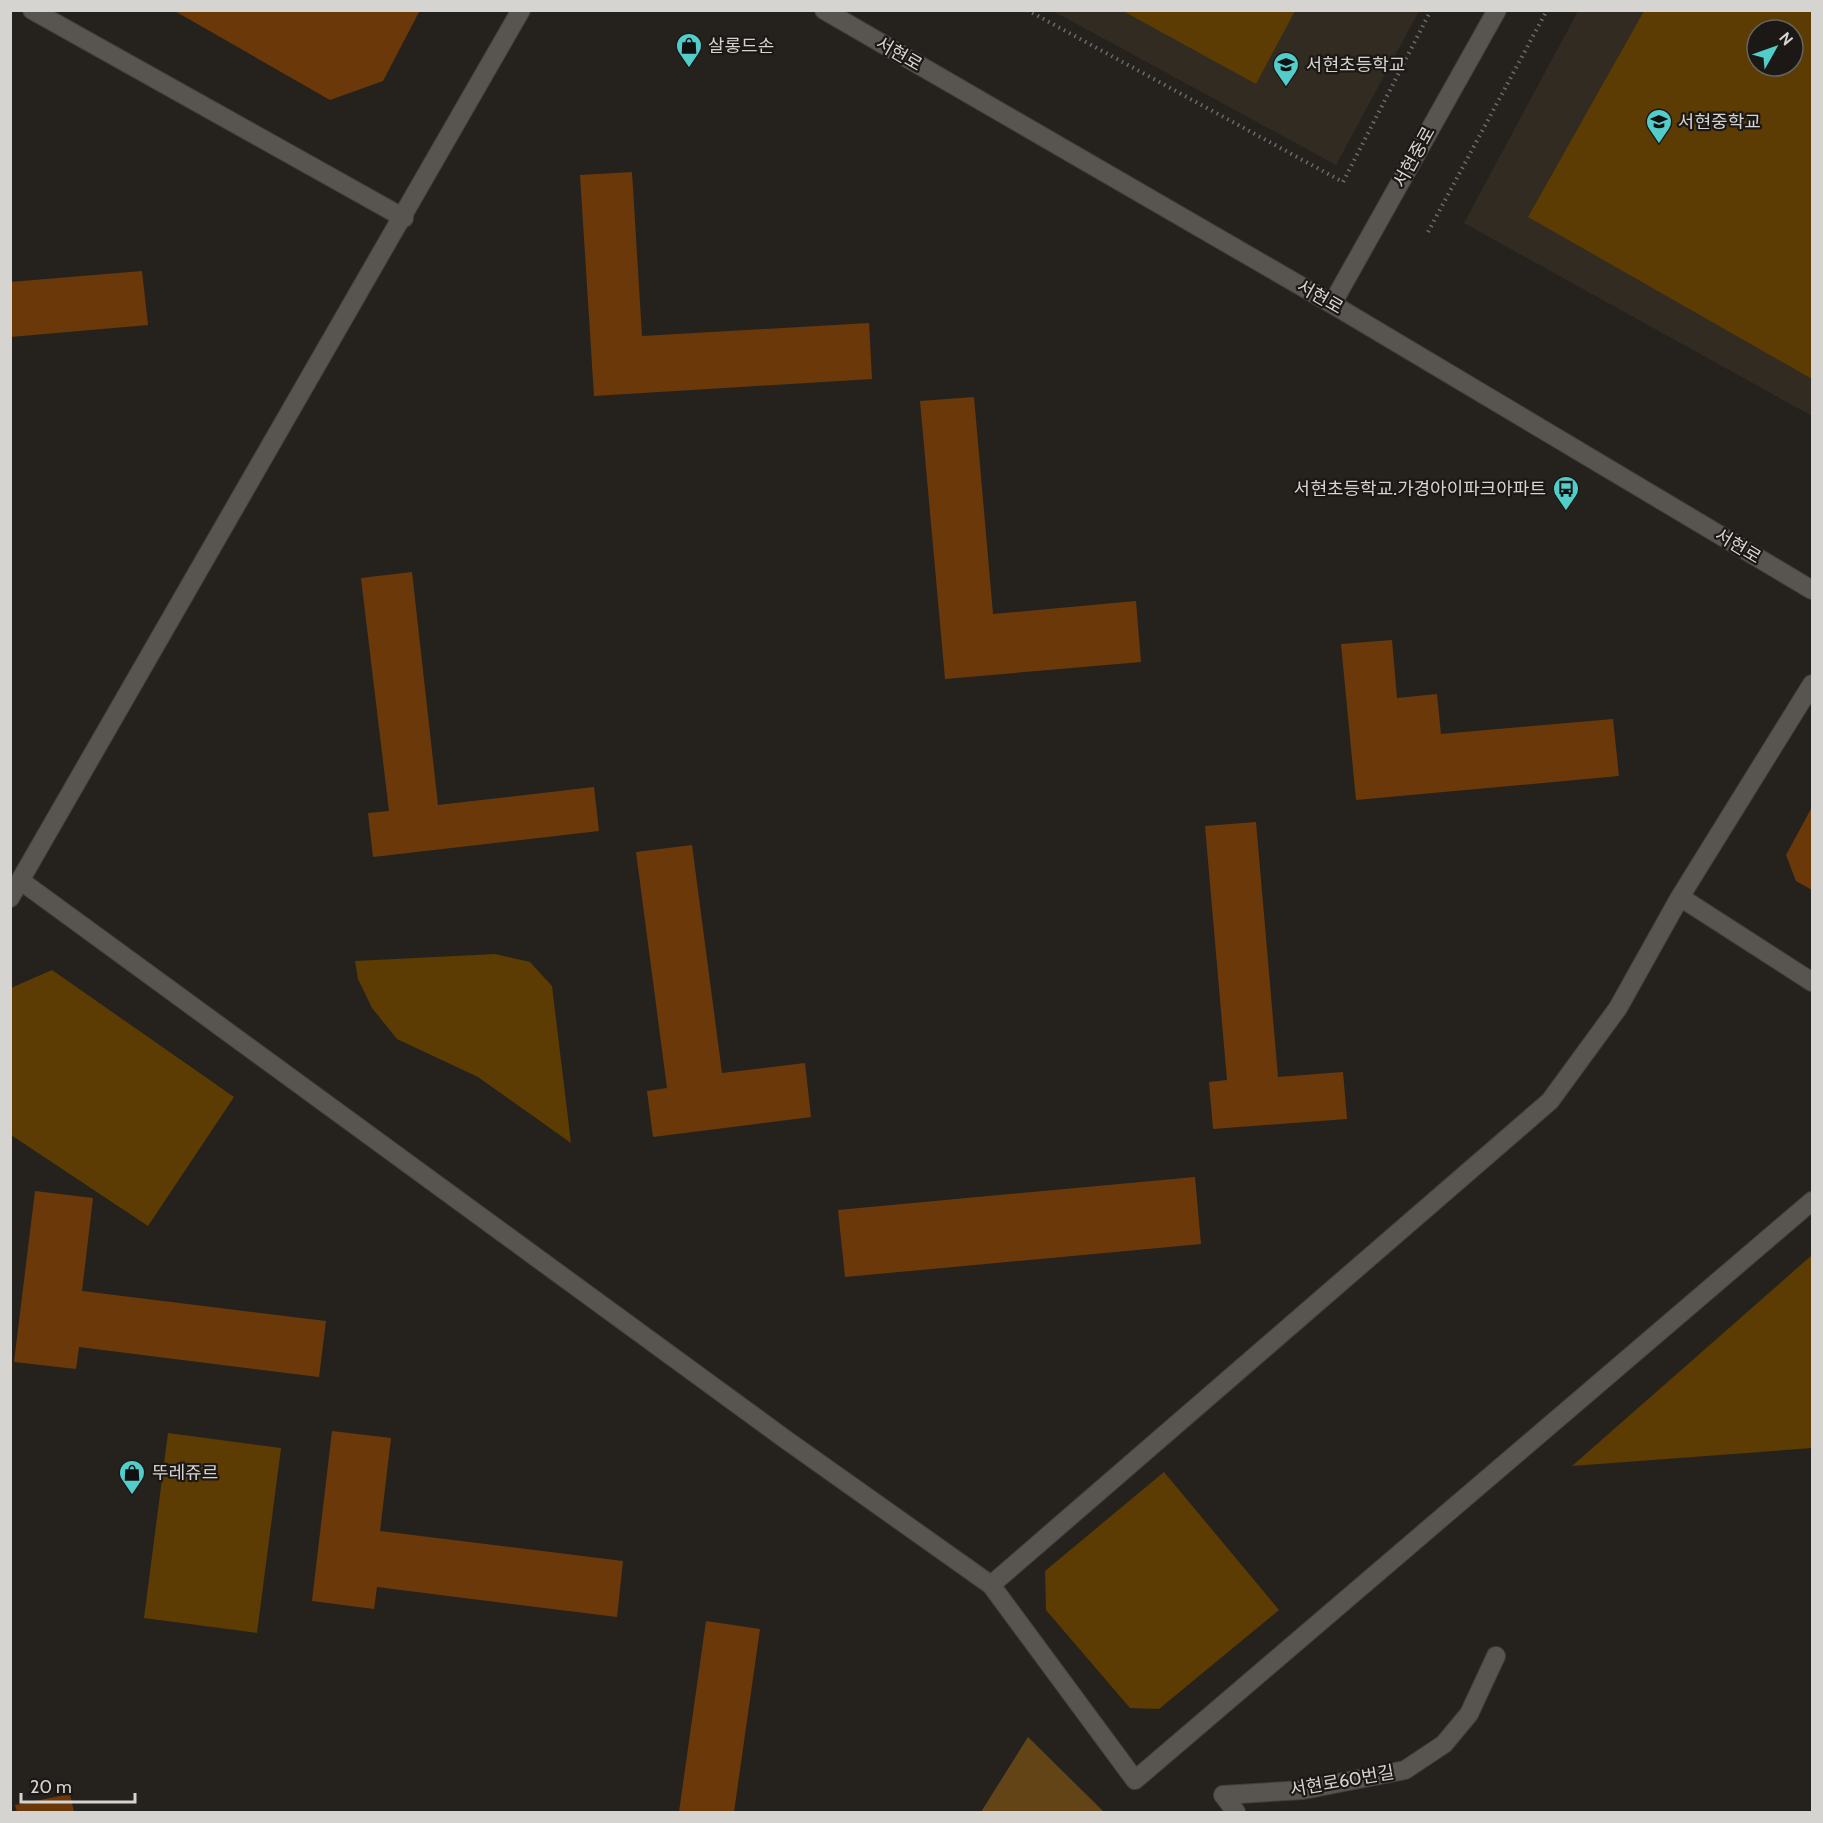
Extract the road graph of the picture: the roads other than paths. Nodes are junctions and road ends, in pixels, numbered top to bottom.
1 (32, 10) edge
2 (521, 10) edge
3 (824, 10) edge
4 (1497, 10) edge
5 (404, 218) junction
6 (1332, 304) junction
7 (1812, 590) edge
8 (1812, 684) edge
9 (21, 881) junction
10 (1680, 897) junction
11 (10, 898) edge
12 (1812, 982) edge
13 (1812, 1201) edge
14 (991, 1585) junction
15 (1496, 1656) dead end
16 (1236, 1812) edge

1 - 5 street
2 - 5 street
3 - 6 street, 서현로
4 - 6 street, 서현중로
5 - 9 street
6 - 7 street, 서현로
8 - 10 street
9 - 11 street
9 - 14 street
10 - 12 street
10 - 14 street
13 - 14 street
15 - 16 street, 서현로60번길

